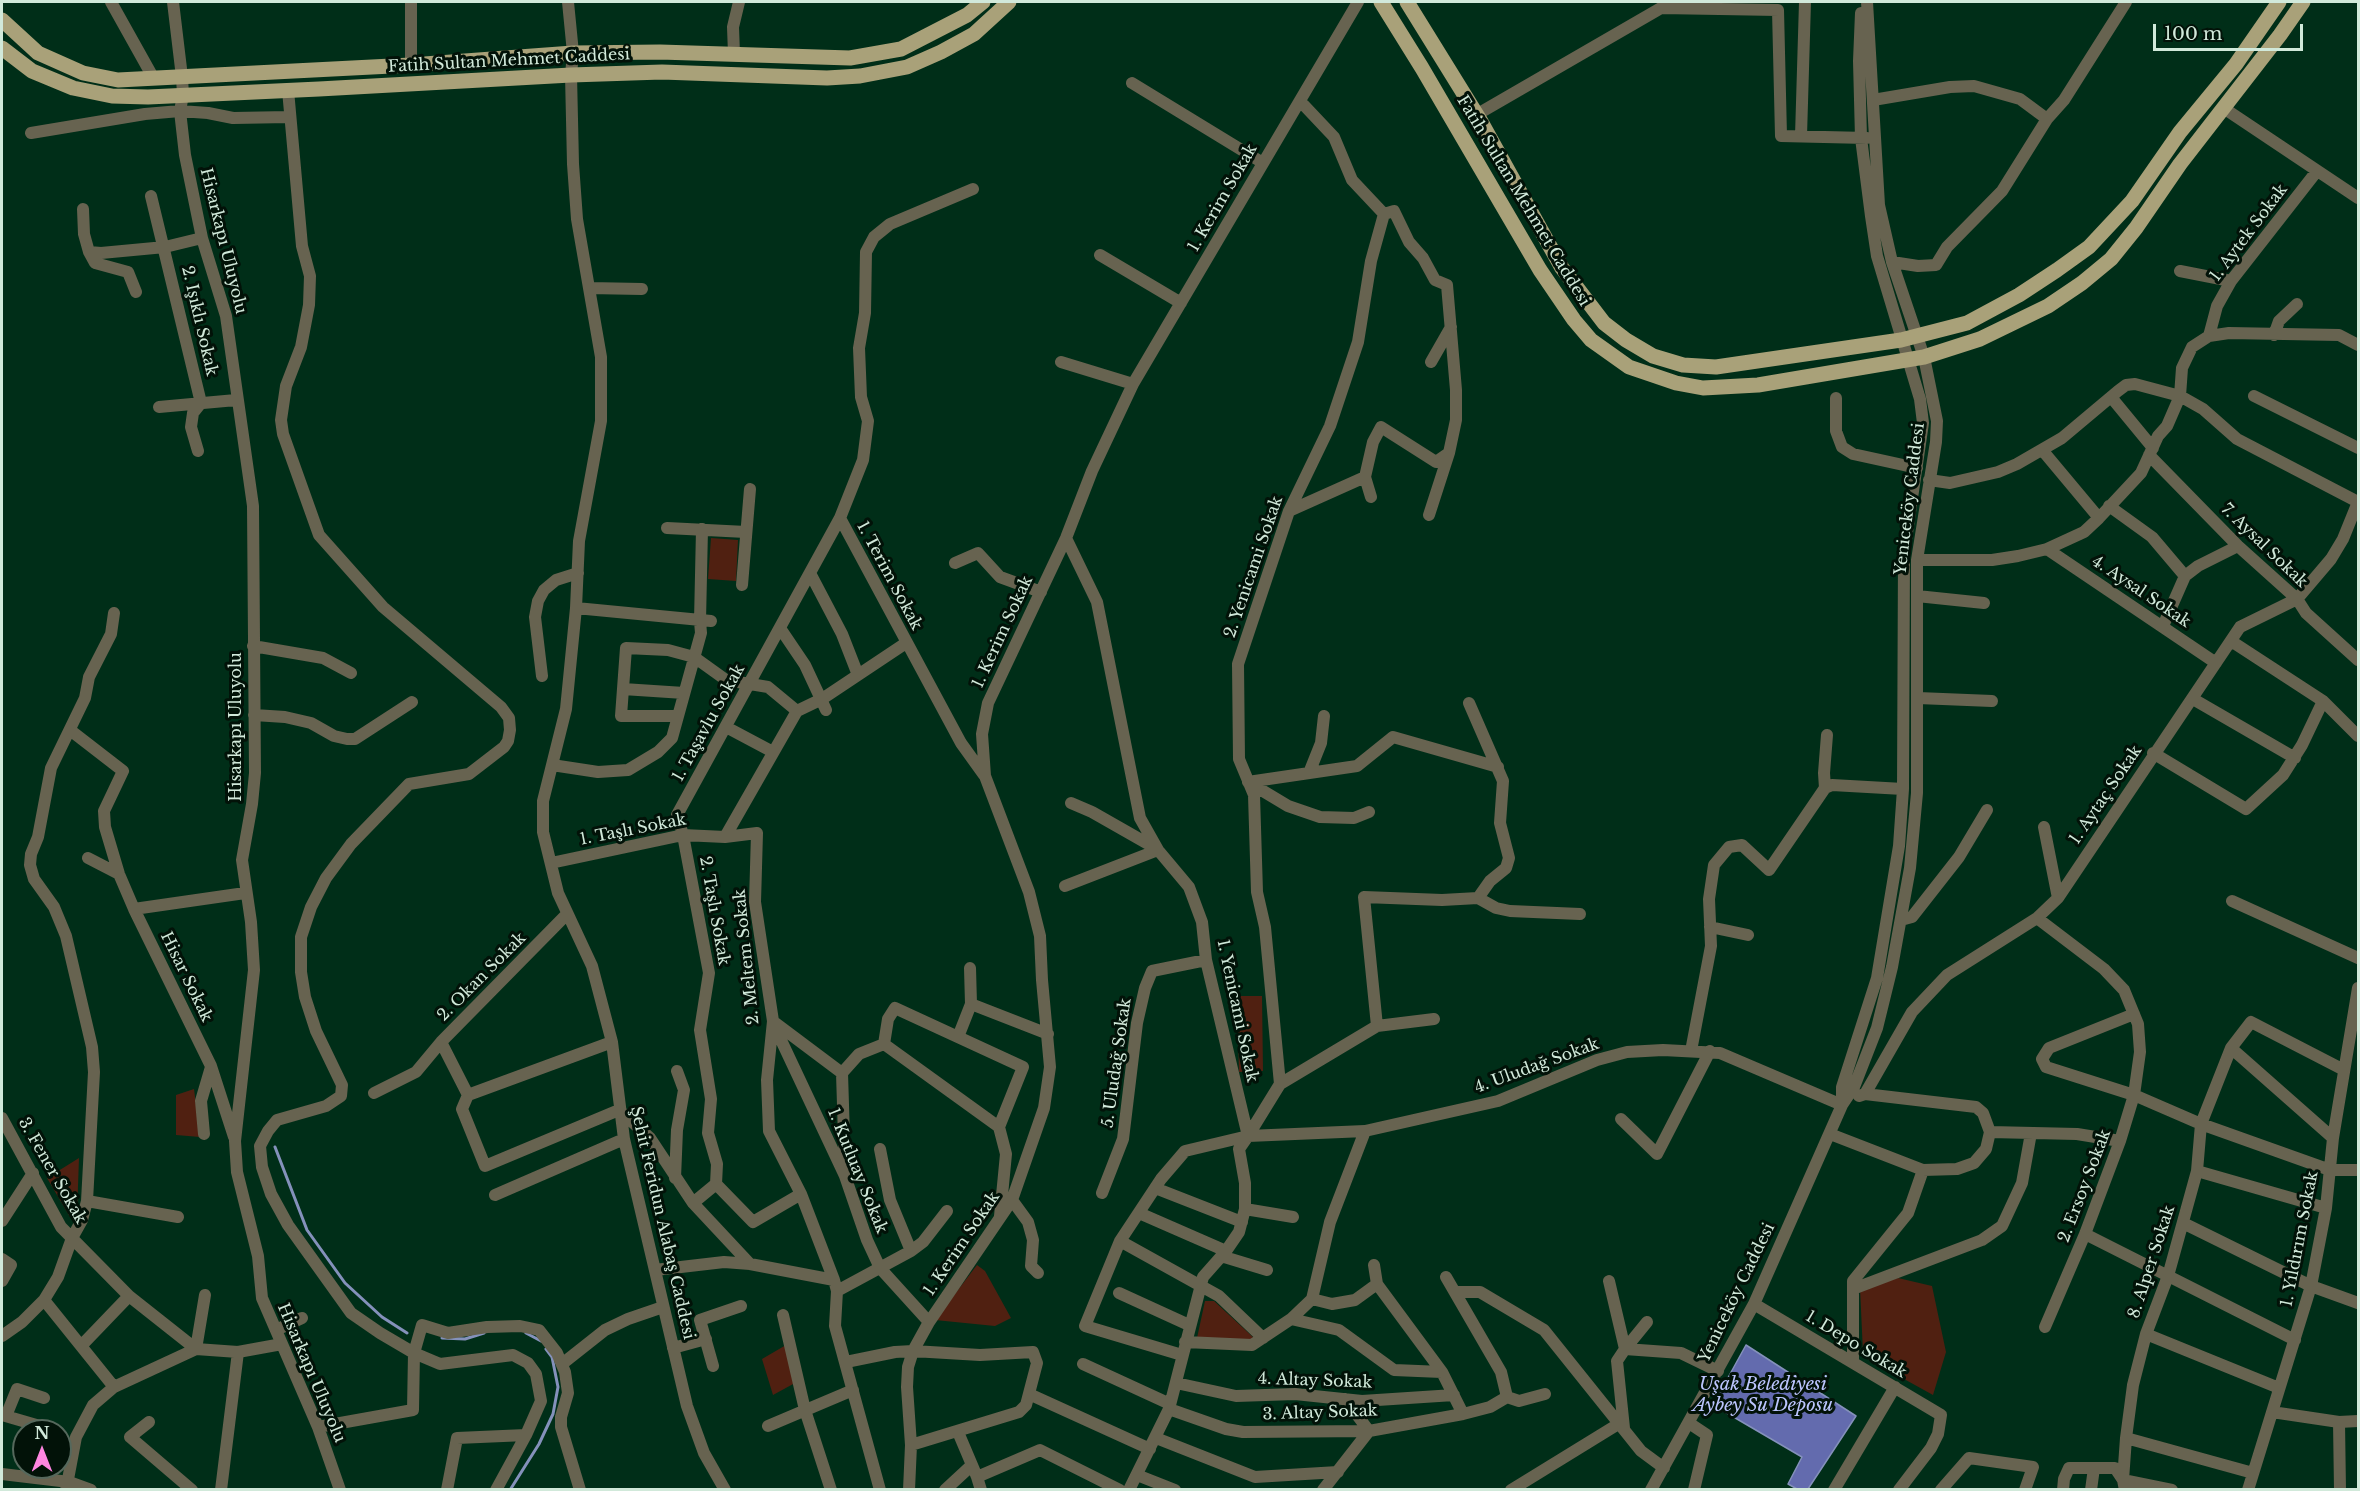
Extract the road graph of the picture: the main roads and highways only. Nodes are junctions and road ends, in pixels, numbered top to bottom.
1 (983, 2) edge
2 (1009, 2) edge
3 (1381, 2) edge
4 (1407, 2) edge
5 (2279, 2) edge
6 (2303, 2) edge
7 (2, 21) edge
8 (2, 48) edge

1 - 7 main road, Fatih Sultan Mehmet Caddesi
2 - 8 main road, Fatih Sultan Mehmet Caddesi
3 - 6 main road, Fatih Sultan Mehmet Caddesi
4 - 5 main road, Fatih Sultan Mehmet Caddesi

